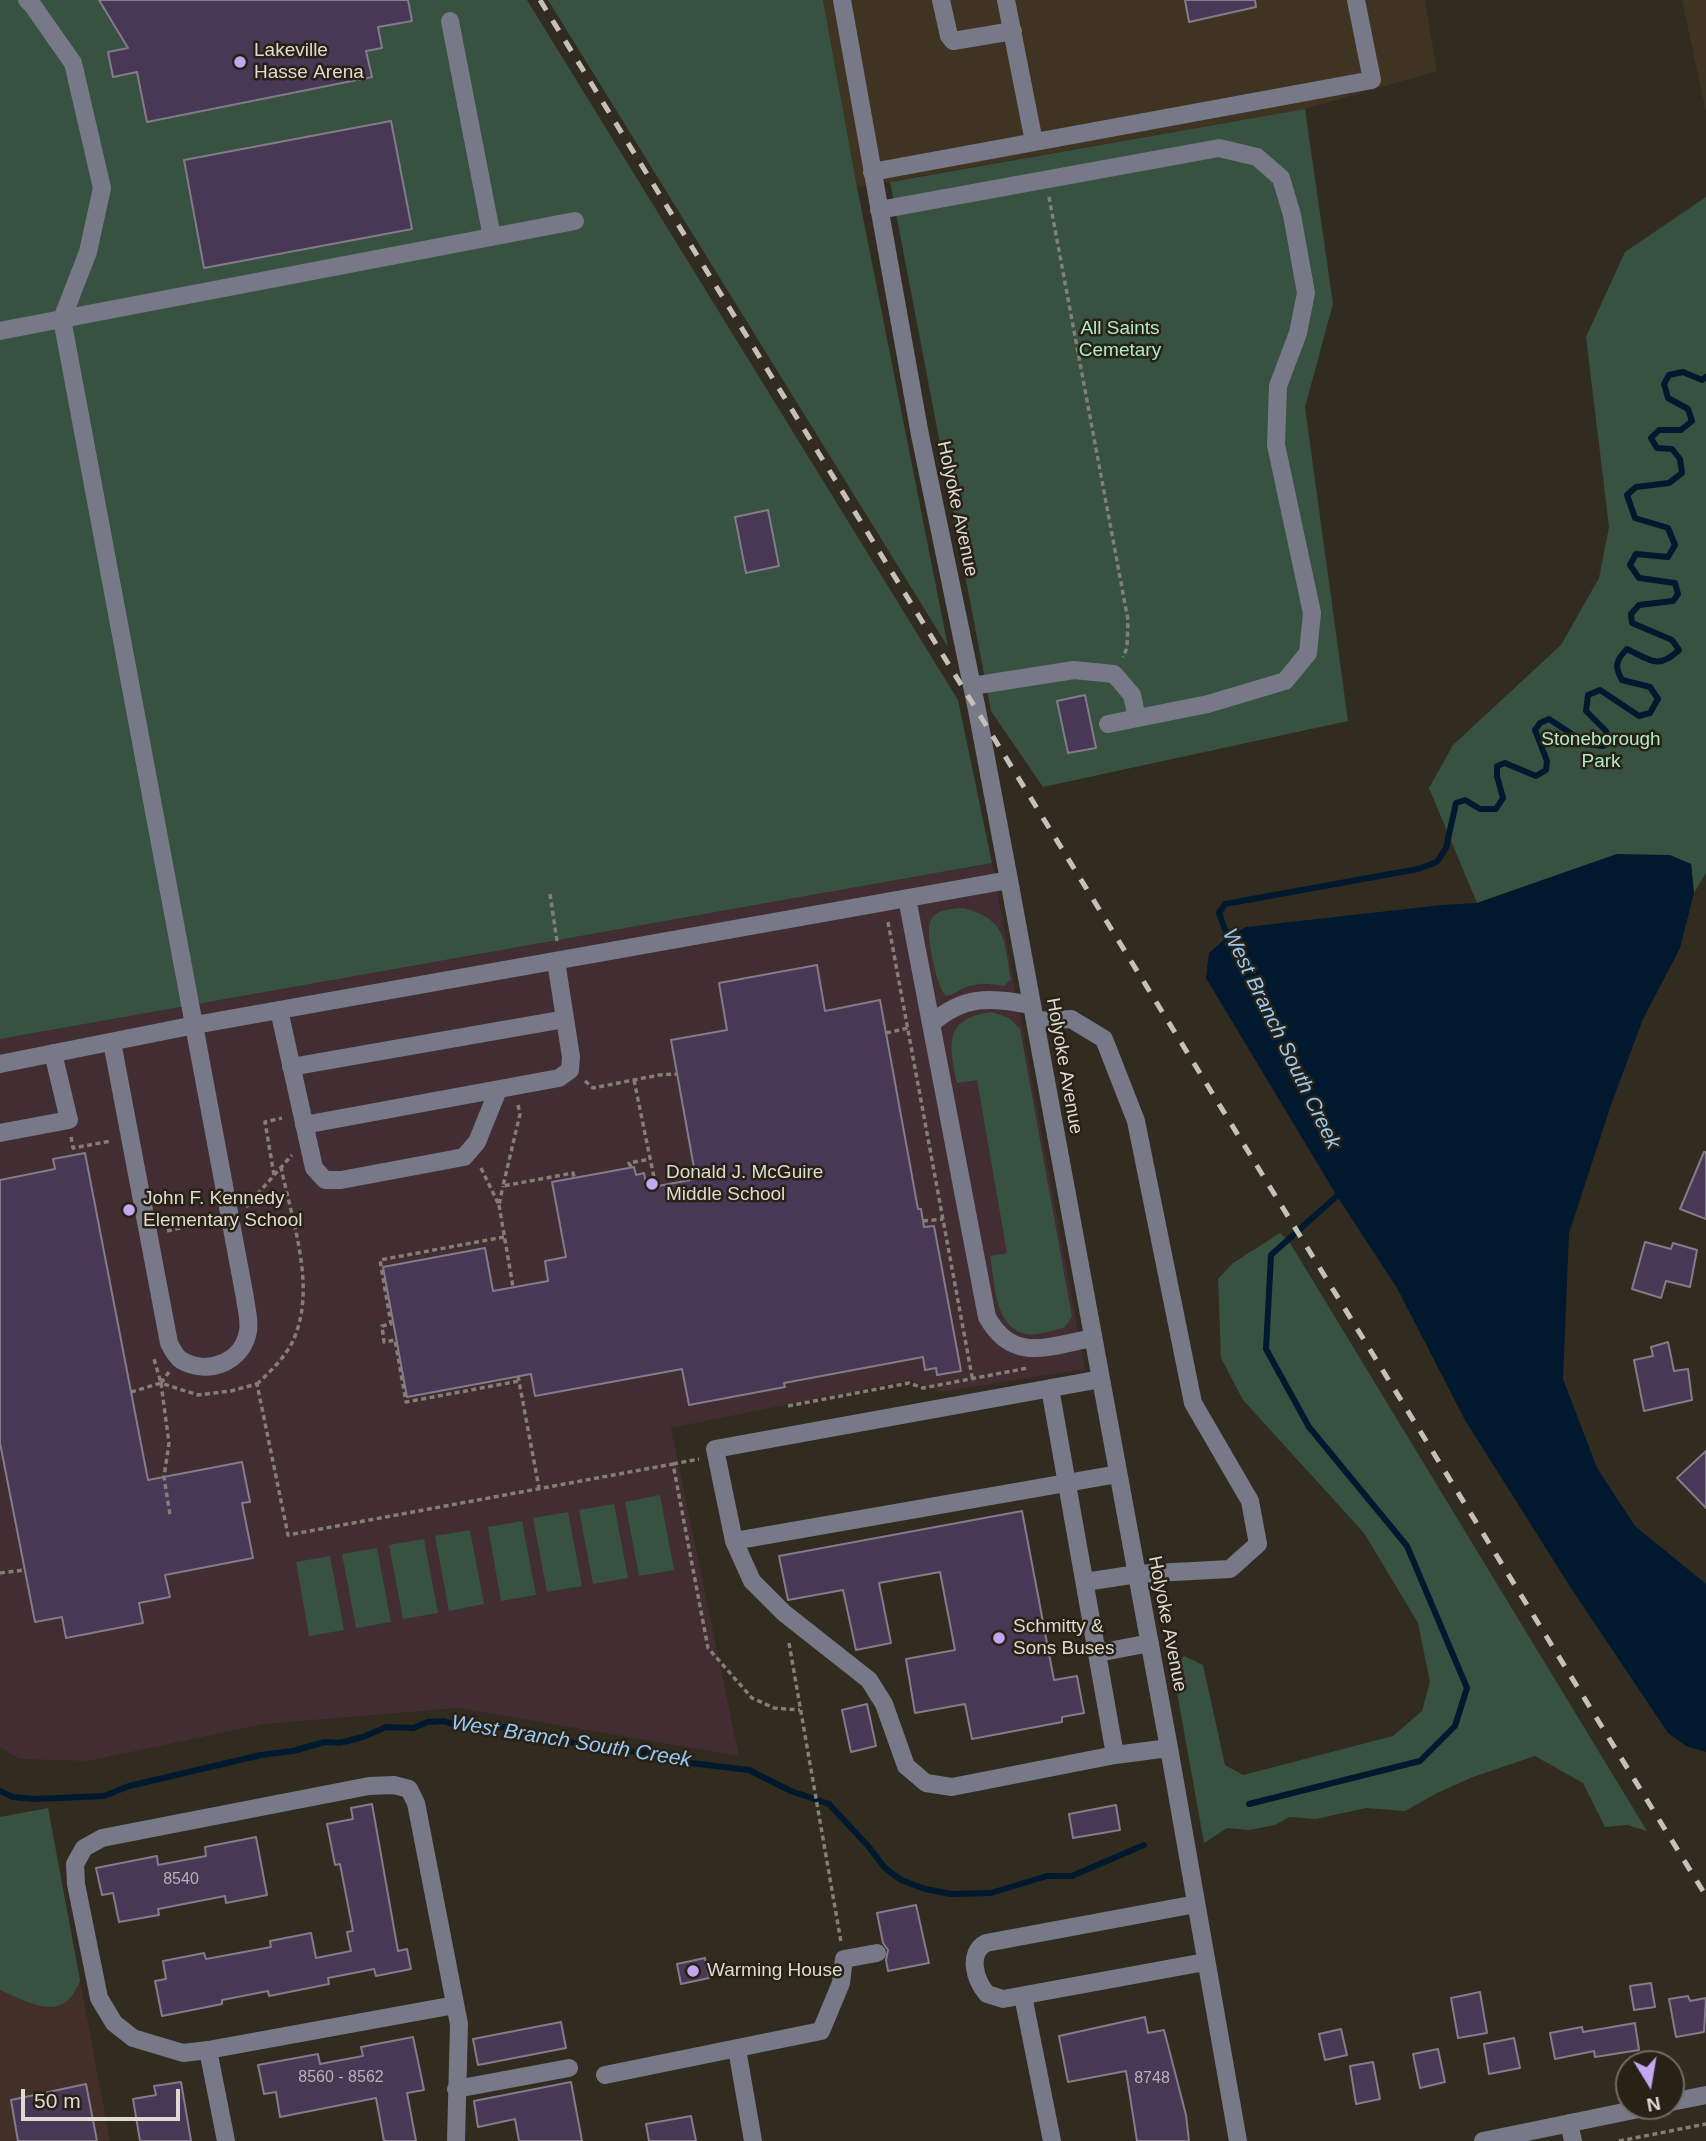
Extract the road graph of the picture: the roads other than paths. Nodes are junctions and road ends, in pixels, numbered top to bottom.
1 (27, 0) edge
2 (842, 0) edge
3 (941, 0) edge
4 (1006, 0) edge
5 (1356, 0) edge
6 (450, 21) dead end
7 (1013, 31) junction
8 (1034, 142) junction
9 (872, 172) junction
10 (879, 210) junction
11 (575, 221) dead end
12 (492, 237) junction
13 (62, 319) junction
14 (0, 331) edge
15 (972, 686) junction
16 (1137, 718) junction
17 (1108, 724) dead end
18 (1009, 880) junction
19 (907, 898) junction
20 (556, 961) junction
21 (279, 1010) junction
22 (1033, 1013) junction
23 (565, 1019) junction
24 (931, 1024) junction
25 (195, 1025) junction
26 (112, 1042) junction
27 (53, 1053) junction
28 (0, 1064) edge
29 (291, 1068) junction
30 (506, 1088) junction
31 (303, 1119) junction
32 (0, 1133) edge
33 (1093, 1338) junction
34 (1101, 1379) junction
35 (1050, 1388) junction
36 (1118, 1474) junction
37 (1068, 1482) junction
38 (734, 1541) junction
39 (1137, 1574) junction
40 (1085, 1582) junction
41 (1150, 1643) junction
42 (1098, 1653) junction
43 (1169, 1748) junction
44 (1115, 1755) junction
45 (1196, 1904) junction
46 (877, 1953) dead end
47 (1205, 1962) junction
48 (1023, 1996) junction
49 (455, 2005) junction
50 (737, 2049) junction
51 (208, 2050) junction
52 (569, 2068) dead end
53 (605, 2075) dead end
54 (456, 2089) junction
55 (1706, 2095) edge
56 (1685, 2099) edge
57 (1615, 2114) edge
58 (1569, 2123) junction
59 (226, 2141) edge
60 (456, 2141) edge
61 (753, 2141) edge
62 (1052, 2141) edge
63 (1238, 2141) edge
64 (1483, 2141) edge
65 (1573, 2141) edge

1 - 13 street
2 - 9 street, Holyoke Avenue
3 - 7 street
4 - 7 street
5 - 8 street
6 - 12 street
7 - 8 street
8 - 9 street
9 - 10 street, Holyoke Avenue
10 - 15 street, Holyoke Avenue
10 - 16 street
11 - 12 street
12 - 13 street
13 - 14 street
13 - 25 street
15 - 16 street
15 - 18 street, Holyoke Avenue
16 - 17 street
18 - 19 street
18 - 22 street, Holyoke Avenue
19 - 20 street
19 - 24 street
20 - 21 street
20 - 23 street
21 - 25 street
21 - 29 street
22 - 24 street
22 - 33 street, Holyoke Avenue
22 - 39 street
23 - 29 street
23 - 30 street
24 - 33 street
25 - 26 street
25 - 26 street
26 - 27 street
27 - 28 street
27 - 32 street
29 - 31 street
30 - 31 street
30 - 31 street
33 - 34 street, Holyoke Avenue
34 - 35 street
34 - 36 street, Holyoke Avenue
35 - 37 street
35 - 38 street
36 - 37 street
36 - 39 street, Holyoke Avenue
37 - 38 street
37 - 40 street
38 - 44 street
39 - 40 street
39 - 41 street, Holyoke Avenue
40 - 42 street
41 - 42 street
41 - 43 street, Holyoke Avenue
42 - 44 street
43 - 44 street
43 - 45 street, Holyoke Avenue
45 - 47 street, Holyoke Avenue
45 - 48 street
46 - 50 street
47 - 48 street
47 - 63 street, Holyoke Avenue
48 - 62 street
49 - 51 street
49 - 51 street
49 - 54 street
50 - 53 street
50 - 61 street
51 - 59 street
52 - 54 street
54 - 60 street
55 - 56 street
57 - 58 street
58 - 64 street
58 - 65 street

